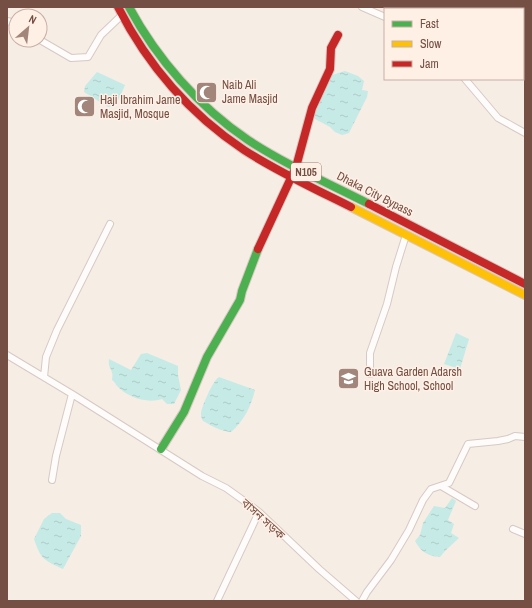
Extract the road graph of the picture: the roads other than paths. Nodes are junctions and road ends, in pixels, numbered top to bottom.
1 (129, 7) edge
2 (362, 7) edge
3 (120, 11) edge
4 (384, 17) edge
5 (338, 35) dead end
6 (48, 45) edge
7 (466, 80) edge
8 (525, 133) edge
9 (296, 167) junction
10 (292, 177) junction
11 (110, 224) dead end
12 (406, 235) junction
13 (525, 284) edge
14 (525, 295) edge
15 (7, 355) edge
16 (370, 374) dead end
17 (44, 377) junction
18 (72, 394) junction
19 (525, 437) edge
20 (161, 449) junction
21 (52, 480) dead end
22 (441, 486) junction
23 (475, 506) dead end
24 (258, 512) junction
25 (513, 529) dead end
26 (525, 534) edge
27 (217, 601) edge
28 (356, 601) edge
29 (362, 601) edge

1 - 9 main road, Dhaka City Bypass / N105
2 - 4 street
3 - 6 street
3 - 10 main road
5 - 9 main road
7 - 8 street
9 - 10 main road
9 - 13 main road, Dhaka City Bypass / N105
10 - 12 main road
10 - 20 main road
11 - 17 street
12 - 14 main road
12 - 16 street
15 - 17 street, বাসন সড়ক
17 - 18 street, বাসন সড়ক
18 - 20 street, বাসন সড়ক
18 - 21 street
19 - 22 street
20 - 24 street, বাসন সড়ক
22 - 23 street
22 - 29 street
24 - 27 street
24 - 28 street, বাসন সড়ক
25 - 26 street

